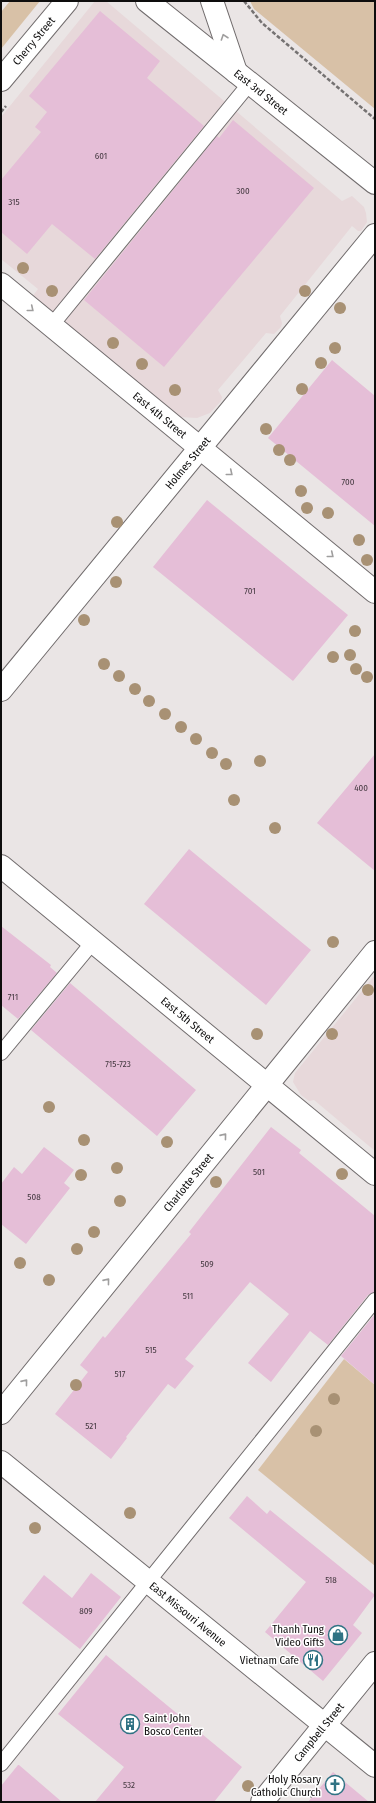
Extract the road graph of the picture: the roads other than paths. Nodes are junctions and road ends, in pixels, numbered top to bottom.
1 (67, 1) edge
2 (147, 1) edge
3 (212, 1) edge
4 (243, 78) junction
5 (1, 80) edge
6 (375, 183) edge
7 (375, 235) edge
8 (1, 284) edge
9 (52, 326) junction
10 (200, 448) junction
11 (375, 592) edge
12 (1, 690) edge
13 (1, 866) edge
14 (93, 942) junction
15 (375, 952) edge
16 (1, 1053) edge
17 (266, 1084) junction
18 (375, 1174) edge
19 (375, 1300) edge
20 (1, 1413) edge
21 (1, 1462) edge
22 (149, 1582) junction
23 (375, 1663) edge
24 (325, 1724) junction
25 (1, 1764) edge
26 (375, 1766) edge
27 (262, 1802) edge

1 - 5 street, Cherry Street
2 - 4 street, East 3rd Street
4 -> 3 street
4 - 6 street, East 3rd Street
4 - 9 lane
7 - 10 street, Holmes Street
8 -> 9 street, East 4th Street
9 - 10 street, East 4th Street
10 -> 11 street, East 4th Street
10 - 12 street, Holmes Street
13 - 14 street, East 5th Street
14 - 16 lane
14 - 17 street, East 5th Street
15 - 17 street, Charlotte Street
17 - 18 street, East 5th Street
20 -> 17 street, Charlotte Street
19 - 22 lane
21 - 22 street, East Missouri Avenue
22 - 24 street, East Missouri Avenue
22 - 25 lane
23 - 24 street, Campbell Street
24 - 26 street, East Missouri Avenue
24 - 27 street, Campbell Street

